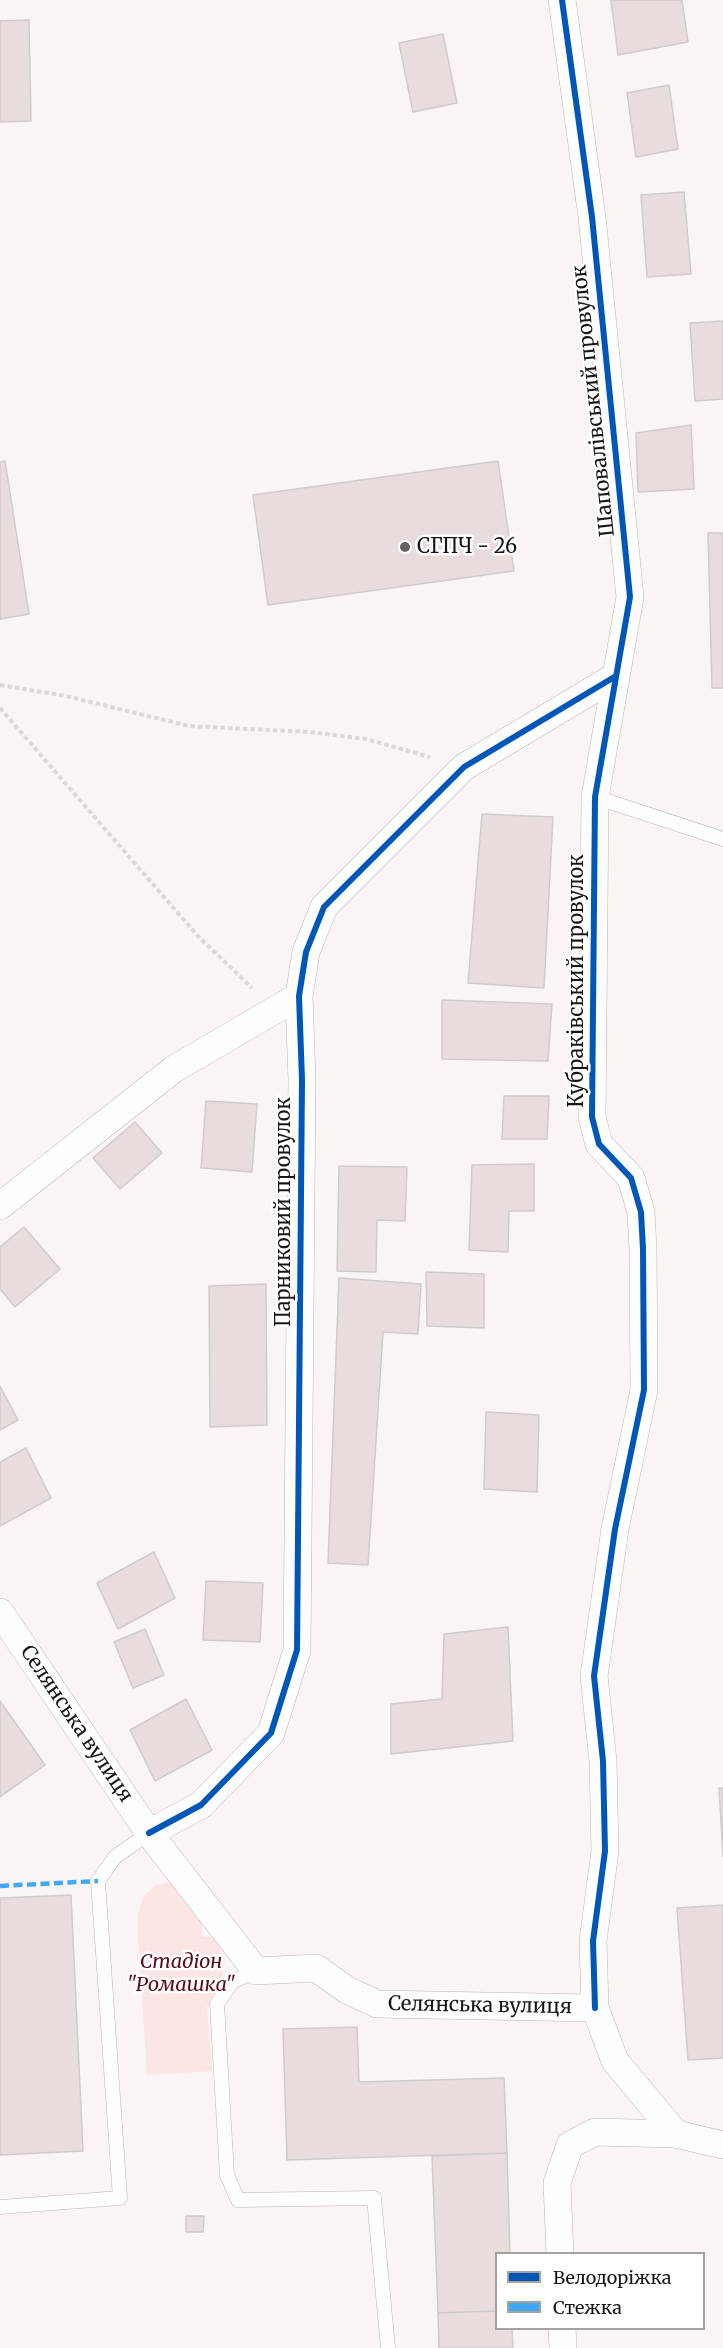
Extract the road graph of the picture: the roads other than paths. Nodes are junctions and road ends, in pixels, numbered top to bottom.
1 (562, 0) edge
2 (616, 676) junction
3 (595, 797) junction
4 (723, 839) edge
5 (298, 996) junction
6 (0, 1206) edge
7 (0, 1612) edge
8 (149, 1833) junction
9 (256, 1971) junction
10 (595, 2008) junction
11 (676, 2134) junction
12 (723, 2145) edge
13 (0, 2207) edge
14 (560, 2252) edge
15 (562, 2330) edge
16 (388, 2348) edge
17 (563, 2348) edge

1 - 2 street, Шаповалівський провулок
2 - 3 street, Шаповалівський провулок
2 - 5 street, Парниковий провулок
3 - 4 lane
3 - 10 street, Кубраківський провулок
5 - 6 street
5 - 8 street, Парниковий провулок
7 - 8 street, Селянська вулиця
8 - 9 street, Селянська вулиця
8 - 13 lane
9 - 10 street, Селянська вулиця
9 - 16 lane
10 - 11 street, Селянська вулиця
11 - 12 street
11 - 14 street
15 - 17 street

